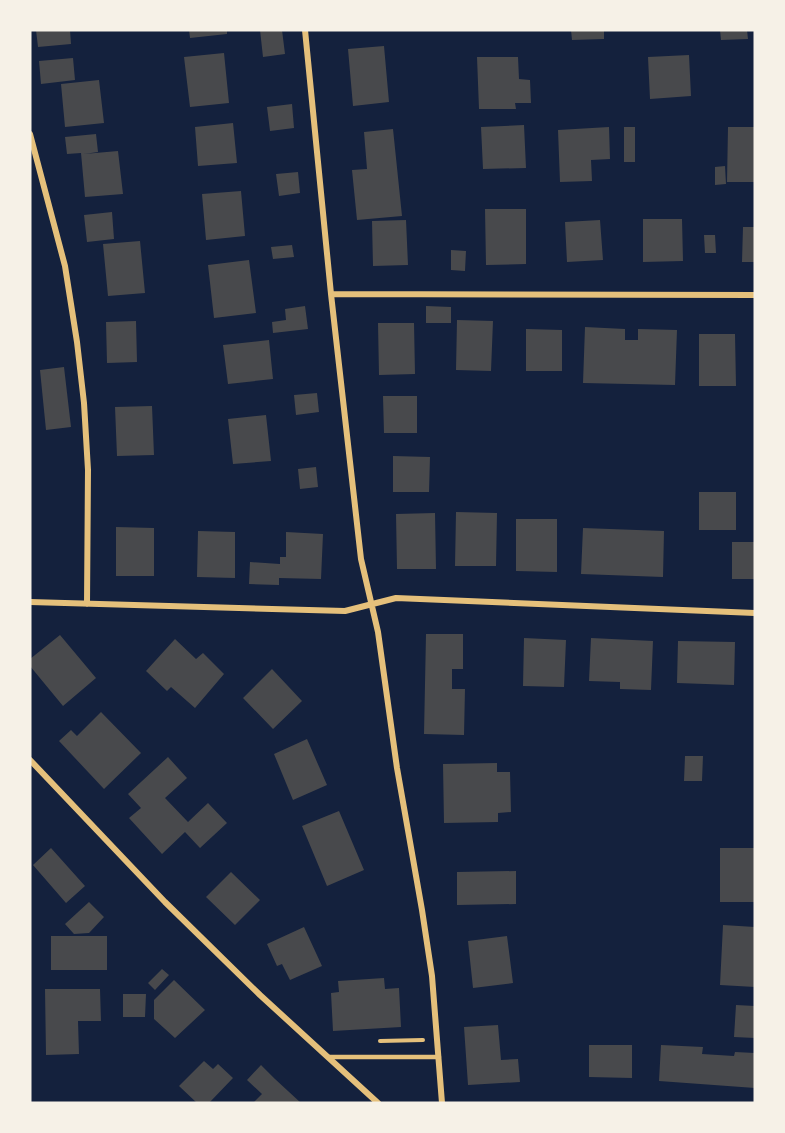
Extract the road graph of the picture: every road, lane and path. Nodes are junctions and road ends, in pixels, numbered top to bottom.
1 (305, 30) edge
2 (30, 135) edge
3 (331, 294) junction
4 (755, 295) edge
5 (30, 602) edge
6 (87, 604) junction
7 (371, 604) junction
8 (755, 613) edge
9 (30, 760) edge
10 (328, 1057) junction
11 (439, 1057) junction
12 (378, 1103) edge
13 (442, 1103) edge

1 - 3 street
2 - 6 street
3 - 4 street
3 - 7 street
5 - 6 street
6 - 7 street
7 - 8 street
7 - 11 street
9 - 10 street
10 - 11 lane
10 - 12 street
11 - 13 street

